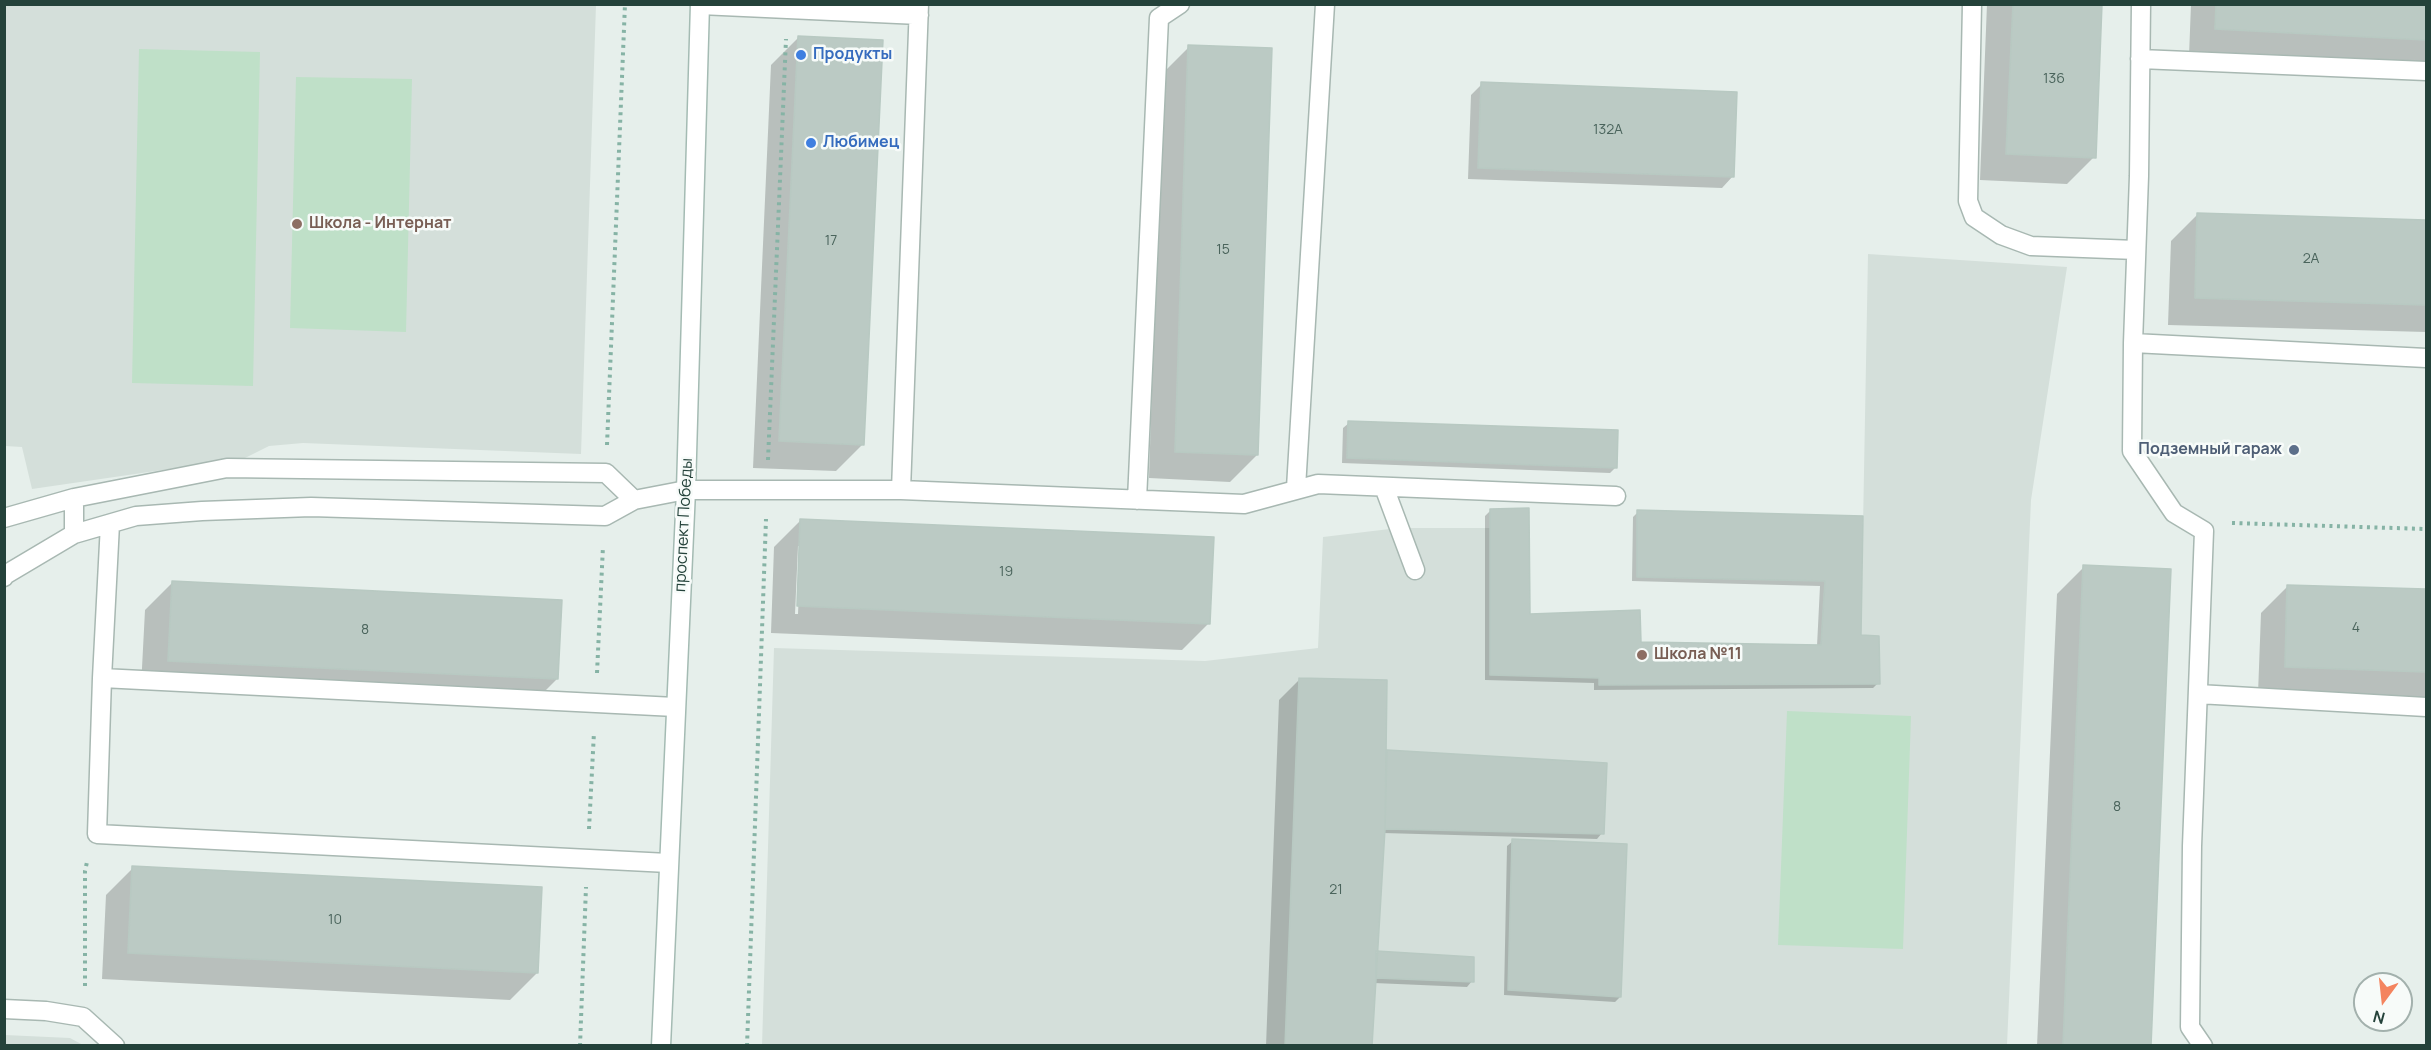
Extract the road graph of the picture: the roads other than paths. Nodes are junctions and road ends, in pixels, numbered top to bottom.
1 (1180, 4) edge
2 (1325, 4) edge
3 (1972, 4) edge
4 (2141, 4) edge
5 (700, 5) edge
6 (919, 10) edge
7 (2140, 59) junction
8 (2427, 71) edge
9 (2136, 250) junction
10 (2133, 343) junction
11 (2427, 358) edge
12 (1384, 487) junction
13 (1296, 488) junction
14 (686, 489) junction
15 (901, 490) junction
16 (1616, 496) dead end
17 (74, 498) junction
18 (634, 500) junction
19 (1137, 500) junction
20 (4, 518) edge
21 (110, 524) junction
22 (74, 534) junction
23 (1415, 570) dead end
24 (4, 577) edge
25 (102, 678) junction
26 (2198, 694) junction
27 (675, 706) junction
28 (2427, 707) edge
29 (668, 863) junction
30 (4, 1009) edge
31 (115, 1046) edge
32 (660, 1046) edge
33 (2203, 1046) edge

1 - 19 street
2 - 13 street
3 - 9 street
4 - 7 street
5 - 6 street
5 - 14 street, проспект Победы
6 - 15 street
7 - 8 street
7 - 9 street
9 - 10 street
10 - 11 street
10 - 26 street
12 - 13 street
12 - 16 street
12 - 23 street
13 - 19 street
14 - 15 street
14 - 18 street
14 - 27 street, проспект Победы
15 - 19 street
17 - 18 street
17 - 20 street
17 - 22 street
18 - 21 street
21 - 22 street
21 - 25 street
22 - 24 street
25 - 27 street
25 - 29 street
26 - 28 street
26 - 33 street
27 - 29 street, проспект Победы
29 - 32 street, проспект Победы
30 - 31 street

